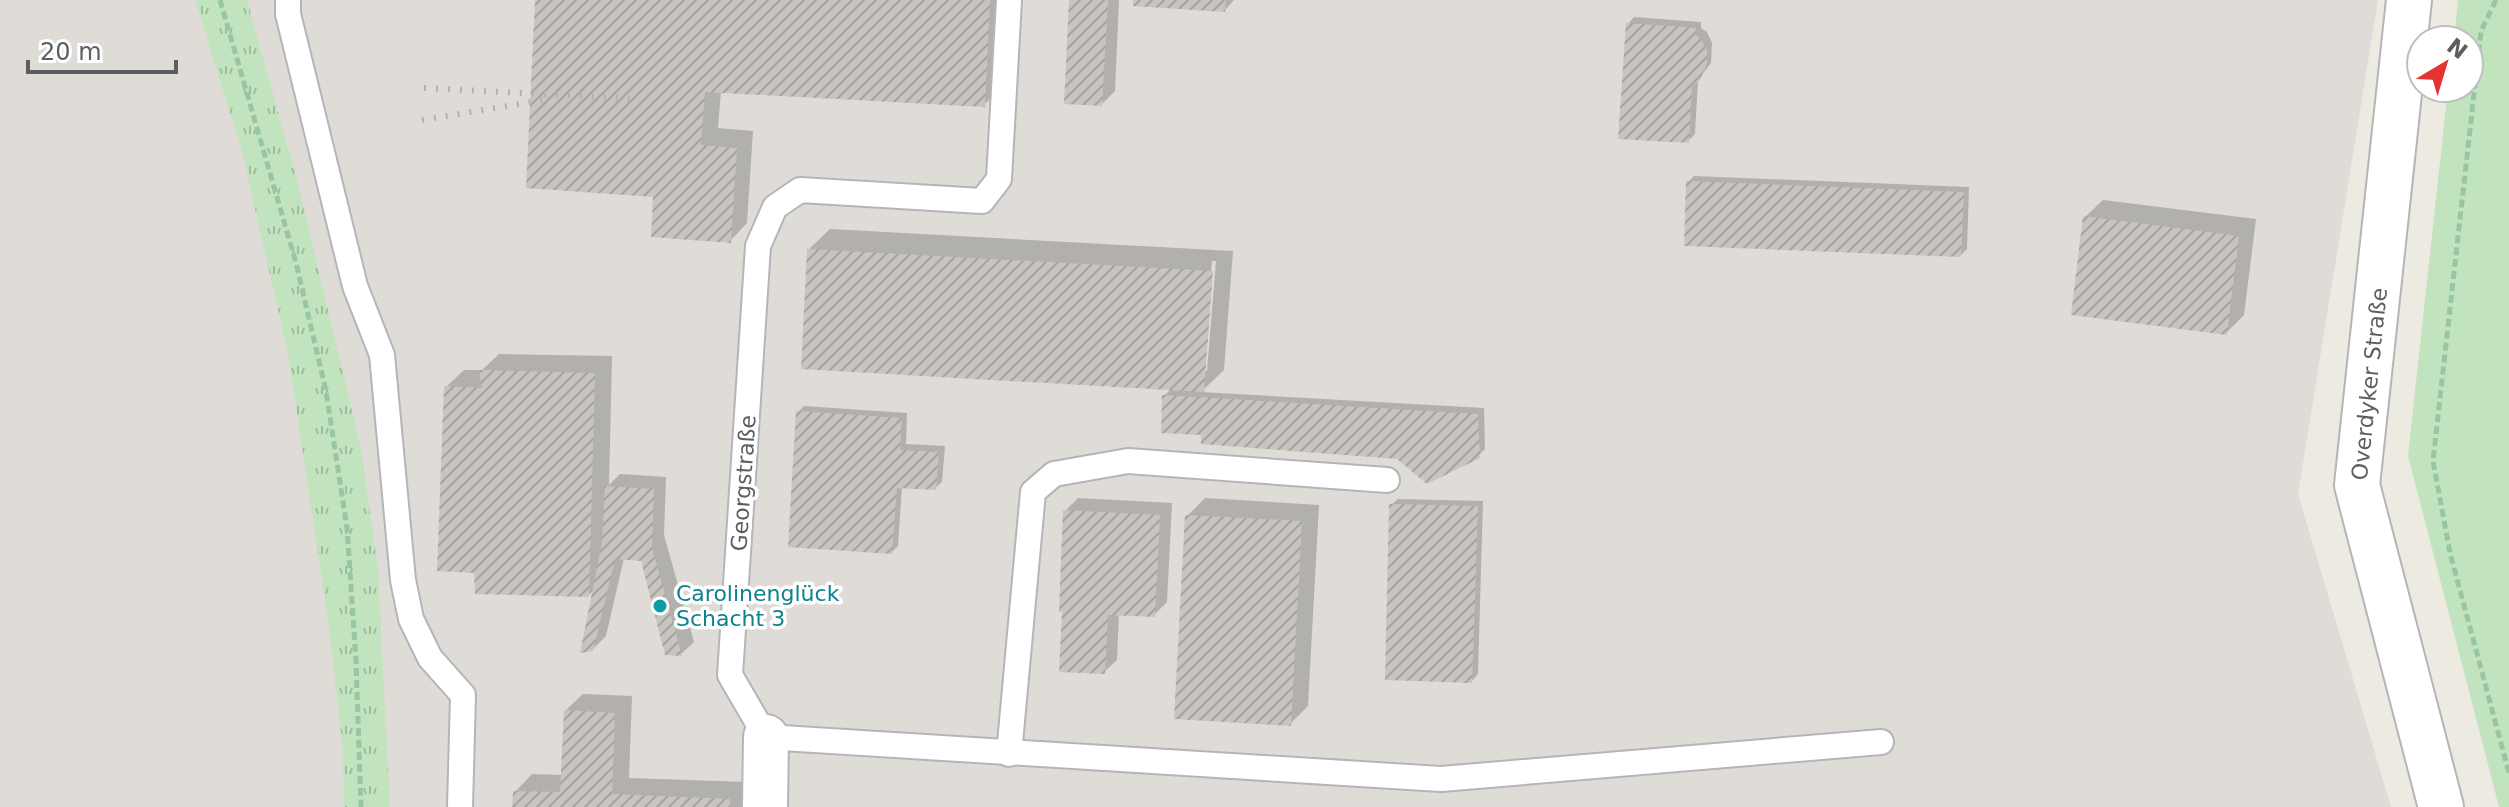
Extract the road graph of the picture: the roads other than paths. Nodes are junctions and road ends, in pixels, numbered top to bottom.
1 (288, 0) edge
2 (1009, 0) edge
3 (2409, 0) edge
4 (1387, 480) dead end
5 (766, 737) junction
6 (1881, 742) dead end
7 (1009, 754) junction
8 (460, 807) edge
9 (765, 807) edge
10 (2441, 807) edge

1 - 8 lane
2 - 5 lane, Georgstraße
3 - 10 street, Overdyker Straße
4 - 7 lane
5 - 7 lane
5 - 9 street
6 - 7 lane

